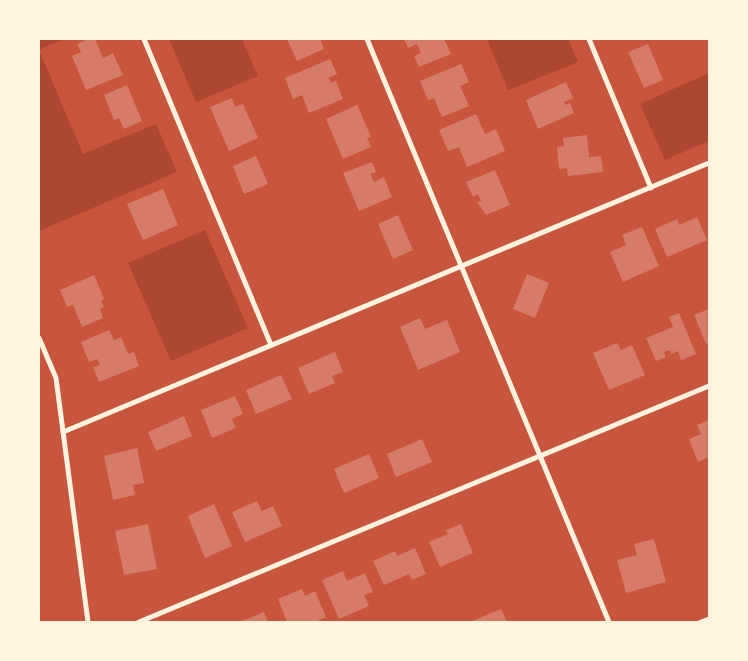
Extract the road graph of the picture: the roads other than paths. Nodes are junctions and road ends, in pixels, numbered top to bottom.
1 (144, 39) edge
2 (367, 39) edge
3 (589, 39) edge
4 (709, 163) edge
5 (651, 188) junction
6 (461, 266) junction
7 (39, 338) edge
8 (271, 345) junction
9 (709, 386) edge
10 (63, 432) junction
11 (540, 456) junction
12 (709, 619) edge
13 (88, 622) edge
14 (139, 622) edge
15 (609, 622) edge
16 (701, 622) edge

1 - 8 street
2 - 6 street
3 - 5 street
4 - 5 street
5 - 6 street
6 - 8 street
6 - 11 street
7 - 10 street
8 - 10 street
9 - 11 street
10 - 13 street
11 - 14 street
11 - 15 street
12 - 16 street

